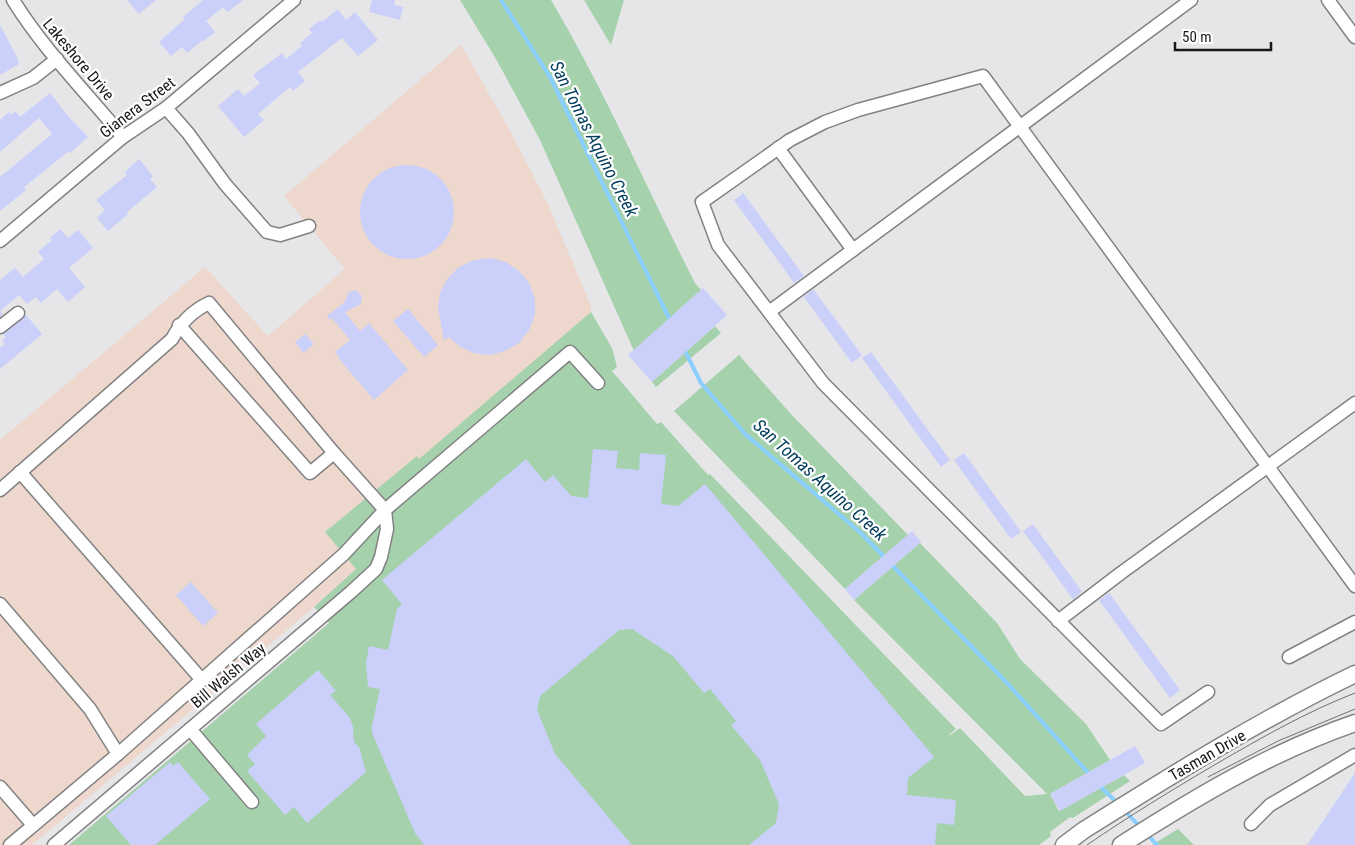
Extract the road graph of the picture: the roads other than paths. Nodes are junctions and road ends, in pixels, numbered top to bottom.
1 (13, 0) edge
2 (294, 0) edge
3 (1192, 0) edge
4 (1328, 0) edge
5 (1355, 37) edge
6 (57, 59) junction
7 (0, 93) edge
8 (166, 108) junction
9 (1020, 127) junction
10 (123, 137) junction
11 (778, 148) junction
12 (309, 226) dead end
13 (0, 241) edge
14 (853, 250) junction
15 (769, 312) junction
16 (18, 313) dead end
17 (179, 325) junction
18 (0, 327) edge
19 (598, 383) dead end
20 (1355, 403) edge
21 (334, 453) junction
22 (1268, 466) junction
23 (20, 472) junction
24 (0, 490) edge
25 (384, 510) junction
26 (1355, 586) edge
27 (0, 604) edge
28 (1058, 621) junction
29 (1355, 622) edge
30 (1288, 657) dead end
31 (1355, 674) edge
32 (202, 680) junction
33 (1208, 692) dead end
34 (1355, 723) edge
35 (190, 729) junction
36 (118, 754) junction
37 (1355, 755) edge
38 (0, 787) edge
39 (252, 802) dead end
40 (1251, 824) dead end
41 (33, 825) junction
42 (10, 845) edge
43 (54, 845) edge
44 (1064, 845) edge
45 (1121, 845) edge

1 - 6 street, Lakeshore Drive
2 - 8 street, Gianera Street
3 - 9 street
4 - 5 street
6 - 7 street
6 - 10 street, Lakeshore Drive
8 - 10 street, Gianera Street
8 - 12 street
9 - 11 street
9 - 14 street
9 - 22 street
10 - 13 street, Gianera Street
11 - 14 street
11 - 15 street
14 - 15 street
15 - 28 street
16 - 18 street
17 - 21 street
17 - 21 street
17 - 23 street
19 - 25 street
20 - 22 street
21 - 25 street
22 - 26 street
22 - 28 street
23 - 24 street
23 - 32 street
25 - 32 street
25 - 35 street, Bill Walsh Way
27 - 36 street
28 - 33 street
29 - 30 street
31 - 44 main road, Tasman Drive
32 - 36 street
34 - 45 main road, Tasman Drive
35 - 39 street
35 - 43 street, Bill Walsh Way
36 - 41 street
37 - 40 street
38 - 41 street
41 - 42 street

